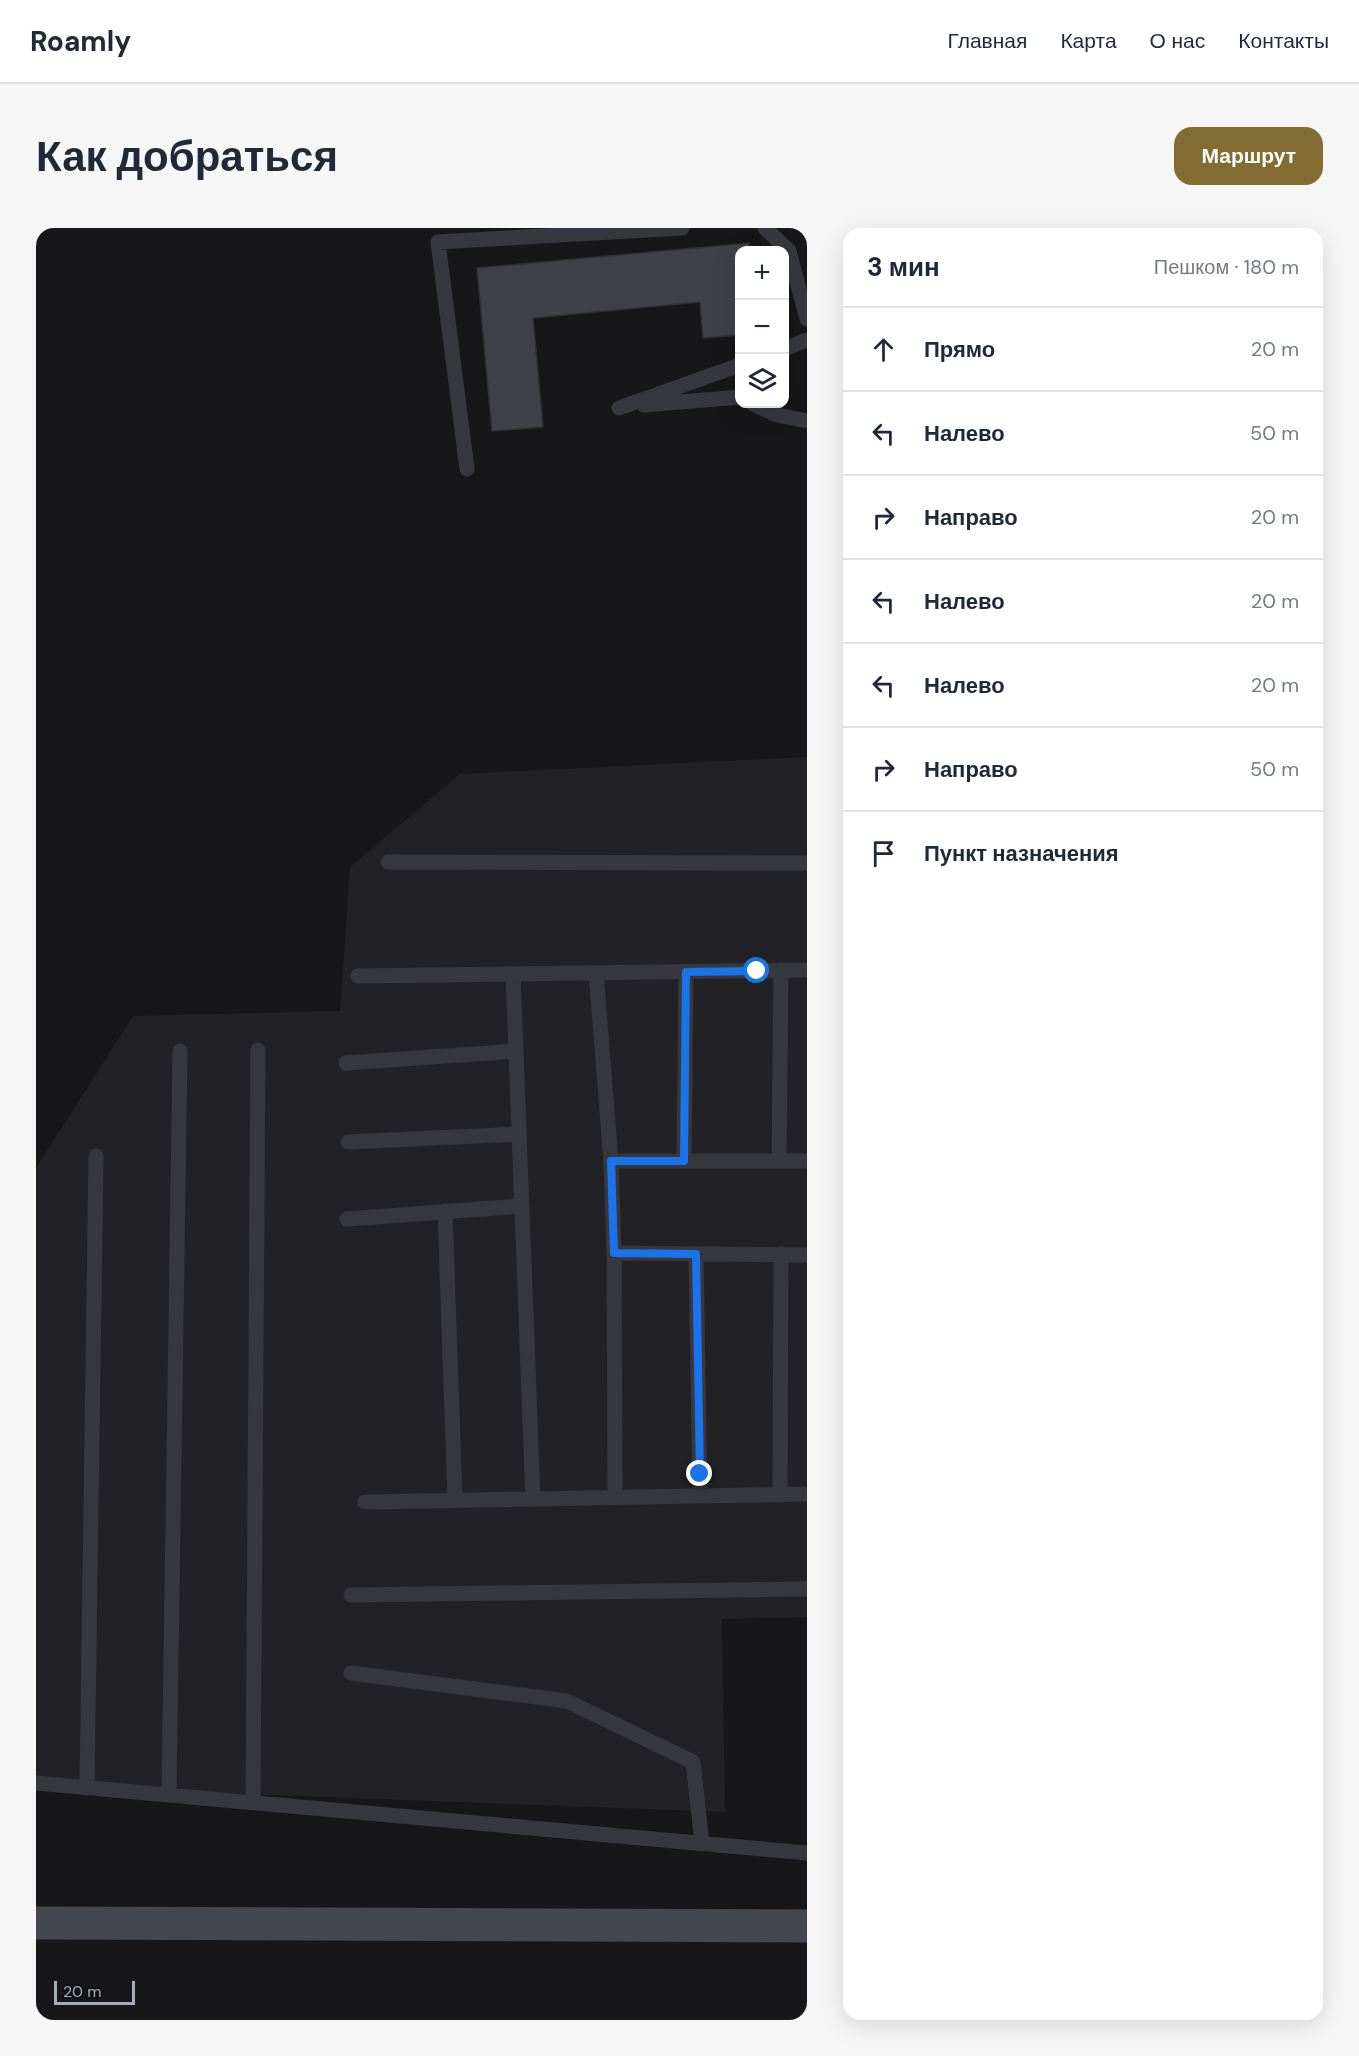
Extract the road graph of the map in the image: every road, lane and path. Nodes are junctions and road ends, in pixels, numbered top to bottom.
1 (682, 228) edge
2 (765, 228) edge
3 (807, 319) edge
4 (807, 340) edge
5 (789, 347) edge
6 (735, 367) edge
7 (735, 397) edge
8 (762, 408) edge
9 (807, 421) edge
10 (467, 469) dead end
11 (388, 861) dead end
12 (807, 863) edge
13 (781, 970) junction
14 (807, 970) edge
15 (686, 972) junction
16 (596, 973) junction
17 (513, 974) junction
18 (358, 976) dead end
19 (258, 1050) dead end
20 (180, 1051) dead end
21 (516, 1051) junction
22 (346, 1063) dead end
23 (519, 1134) junction
24 (348, 1142) dead end
25 (96, 1156) dead end
26 (611, 1161) junction
27 (684, 1161) junction
28 (779, 1161) junction
29 (807, 1161) edge
30 (522, 1206) junction
31 (445, 1211) junction
32 (347, 1219) dead end
33 (614, 1253) junction
34 (696, 1254) junction
35 (781, 1254) junction
36 (807, 1255) edge
37 (807, 1494) edge
38 (780, 1495) junction
39 (700, 1496) junction
40 (615, 1498) junction
41 (533, 1499) junction
42 (455, 1500) junction
43 (365, 1502) dead end
44 (807, 1589) edge
45 (351, 1595) dead end
46 (351, 1673) dead end
47 (36, 1783) edge
48 (87, 1788) junction
49 (169, 1795) junction
50 (253, 1803) junction
51 (702, 1844) junction
52 (807, 1853) edge
53 (36, 1923) edge
54 (807, 1926) edge

1 - 10 lane
2 - 3 lane
4 - 5 lane
6 - 7 lane
8 - 9 lane
11 - 12 lane
13 - 14 lane
13 - 15 lane
13 - 28 lane
15 - 16 lane
15 - 27 lane
16 - 17 lane
16 - 26 lane
17 - 18 lane
17 - 21 lane
19 - 50 lane
20 - 49 lane
21 - 22 lane
21 - 23 lane
23 - 24 lane
23 - 30 lane
25 - 48 lane
26 - 27 lane
26 - 33 lane
27 - 28 lane
28 - 29 lane
30 - 31 lane
30 - 41 lane
31 - 32 lane
31 - 42 lane
33 - 34 lane
33 - 40 lane
34 - 35 lane
34 - 39 lane
35 - 36 lane
35 - 38 lane
37 - 38 lane
38 - 39 lane
39 - 40 lane
40 - 41 lane
41 - 42 lane
42 - 43 lane
44 - 45 lane
46 - 51 lane
47 - 48 lane
48 - 49 lane
49 - 50 lane
50 - 51 lane
51 - 52 lane
53 - 54 main road

